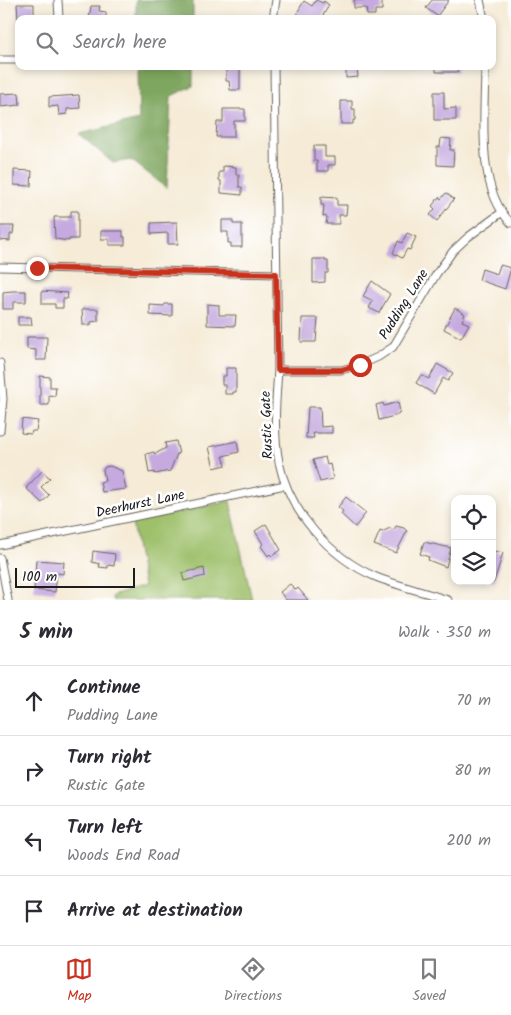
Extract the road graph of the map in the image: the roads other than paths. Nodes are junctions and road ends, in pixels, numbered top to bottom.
1 (58, 0) edge
2 (276, 0) edge
3 (480, 0) edge
4 (59, 15) edge
5 (274, 15) edge
6 (483, 15) edge
7 (0, 60) edge
8 (15, 60) edge
9 (274, 70) edge
10 (485, 70) edge
11 (501, 213) junction
12 (511, 223) edge
13 (0, 267) edge
14 (276, 274) junction
15 (0, 363) edge
16 (278, 370) junction
17 (0, 431) edge
18 (285, 485) junction
19 (0, 545) edge
20 (0, 558) edge
21 (8, 600) edge
22 (448, 600) edge

1 - 4 street
2 - 5 street
3 - 6 street
7 - 8 street
9 - 14 street, Rustic Gate
10 - 11 street
11 - 12 street
11 - 16 street, Pudding Lane
13 - 14 street
14 - 16 street, Rustic Gate
15 - 17 street
16 - 18 street, Rustic Gate
18 - 19 street, Deerhurst Lane
18 - 22 street, Rustic Gate
20 - 21 street

